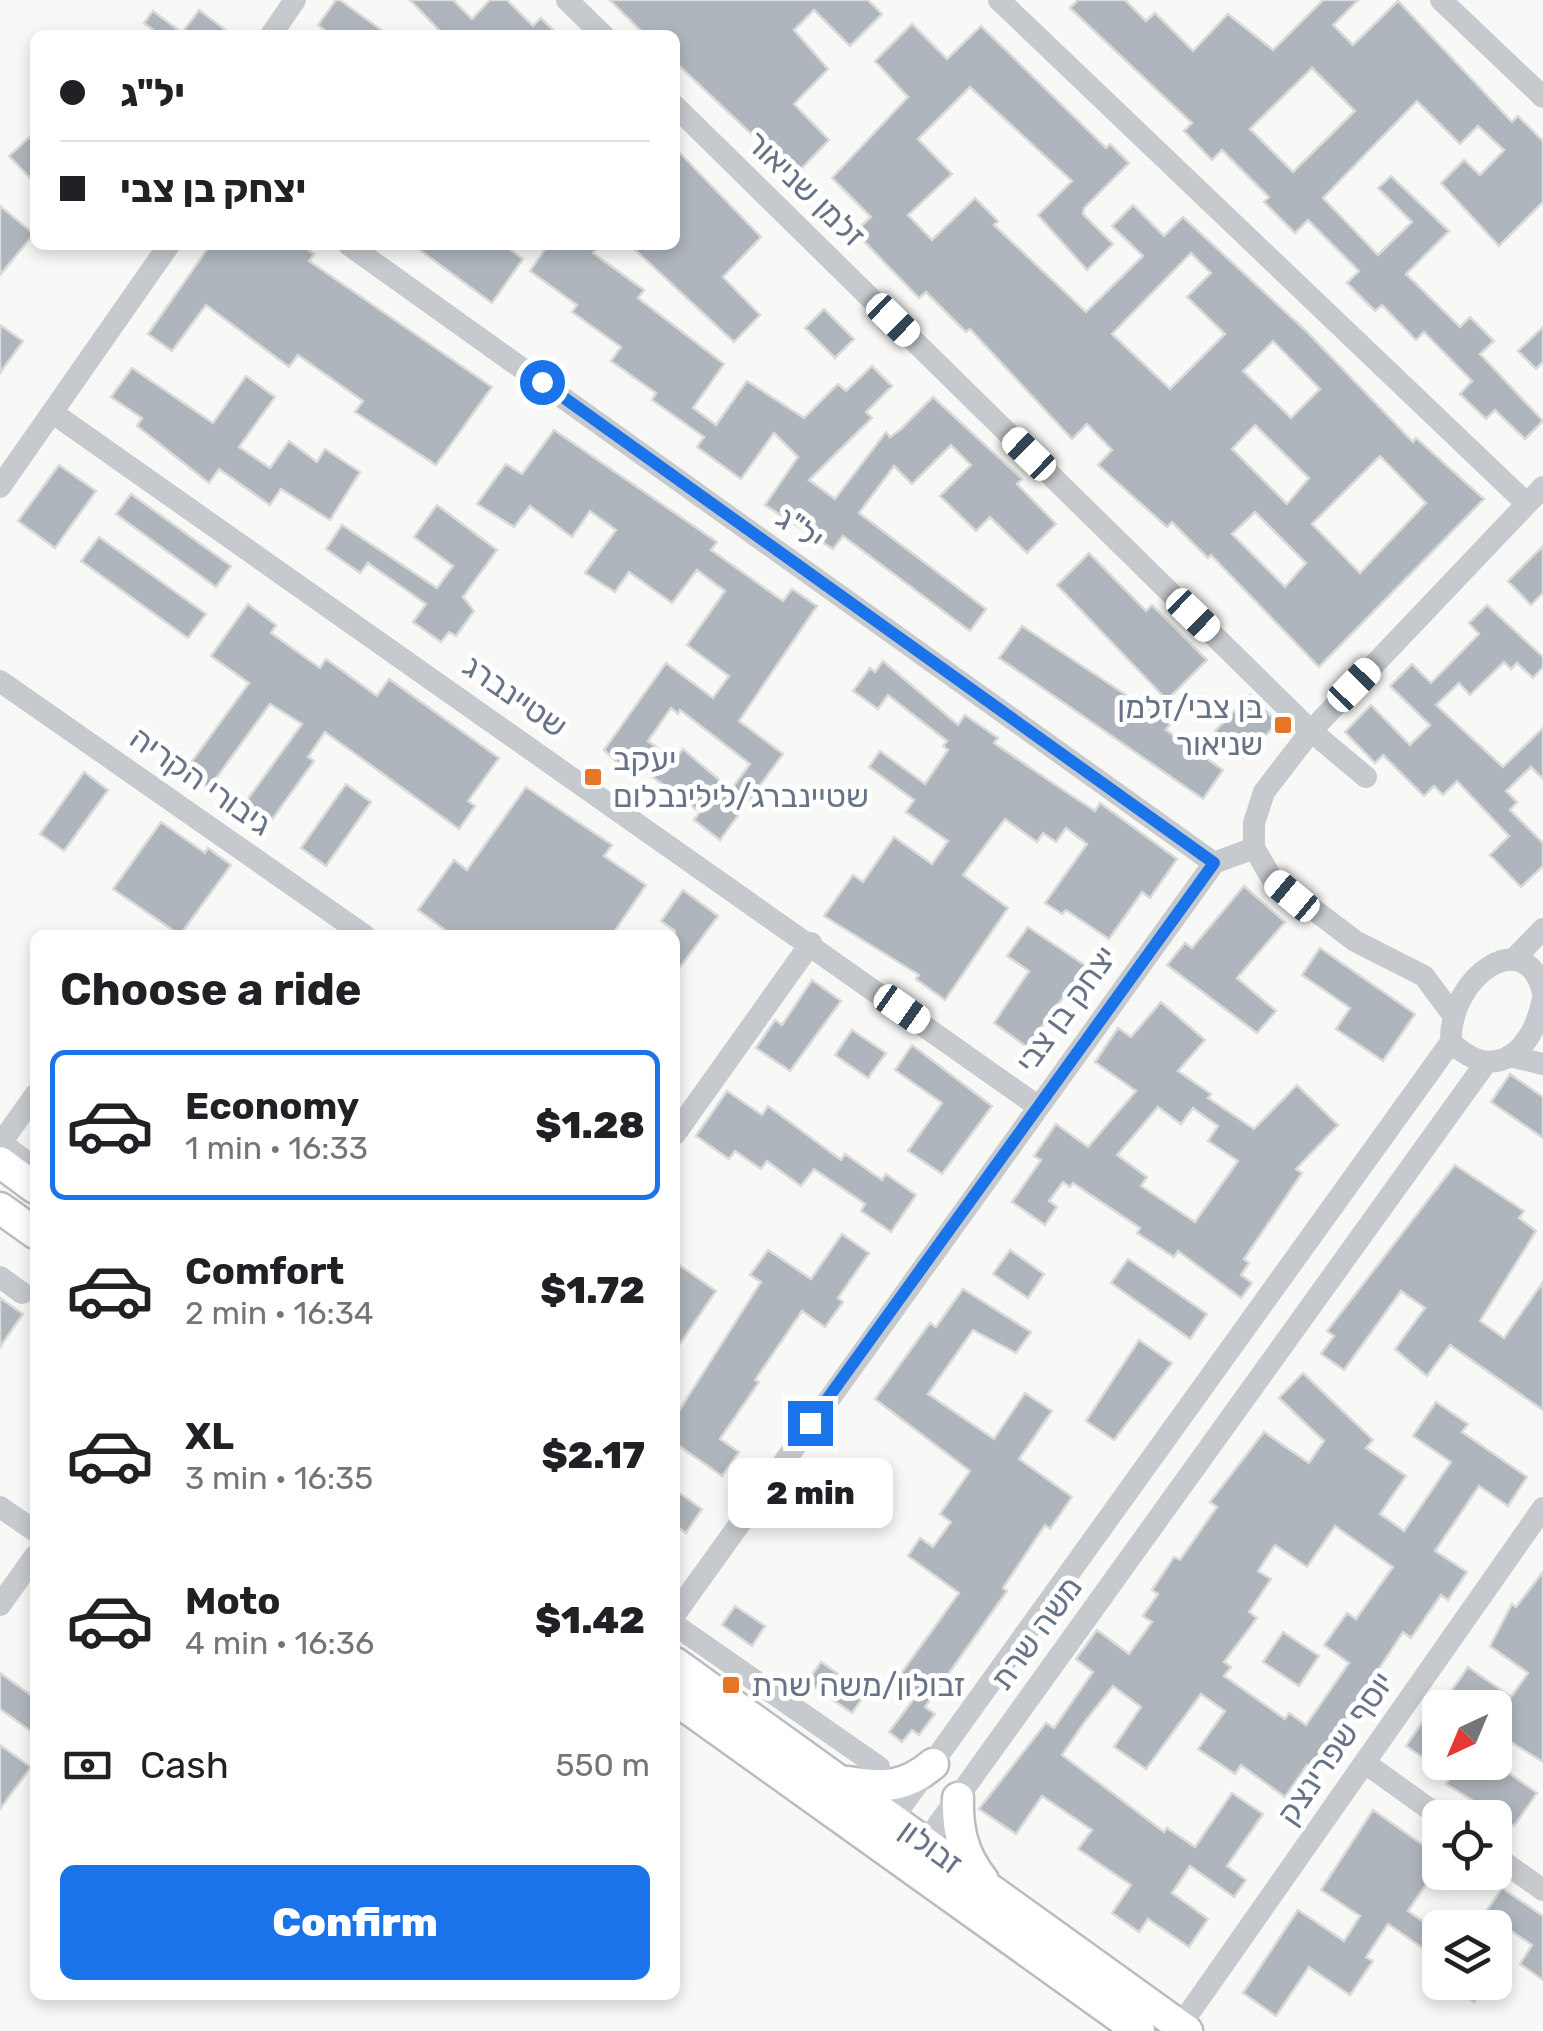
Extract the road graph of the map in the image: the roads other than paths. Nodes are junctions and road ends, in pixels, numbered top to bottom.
1 (294, 0) edge
2 (567, 0) edge
3 (999, 0) edge
4 (1442, 0) edge
5 (274, 30) edge
6 (597, 30) edge
7 (1543, 97) edge
8 (680, 111) edge
9 (165, 250) edge
10 (357, 250) edge
11 (53, 412) junction
12 (0, 487) edge
13 (1535, 496) edge
14 (0, 681) edge
15 (1312, 731) junction
16 (1366, 777) dead end
17 (1254, 848) junction
18 (1214, 863) junction
19 (1543, 929) edge
20 (357, 930) edge
21 (810, 943) junction
22 (1514, 960) junction
23 (1478, 974) junction
24 (1424, 976) junction
25 (1542, 1001) edge
26 (1452, 1016) junction
27 (1452, 1042) junction
28 (1509, 1056) junction
29 (1485, 1064) junction
30 (1543, 1064) edge
31 (30, 1102) edge
32 (1036, 1105) junction
33 (680, 1127) edge
34 (0, 1142) edge
35 (0, 1162) edge
36 (30, 1164) edge
37 (30, 1184) edge
38 (0, 1208) edge
39 (30, 1229) edge
40 (0, 1277) edge
41 (22, 1292) dead end
42 (0, 1506) edge
43 (1540, 1517) edge
44 (30, 1527) edge
45 (30, 1563) edge
46 (0, 1605) edge
47 (680, 1607) edge
48 (680, 1628) edge
49 (680, 1667) edge
50 (680, 1702) edge
51 (1364, 1762) junction
52 (933, 1764) junction
53 (879, 1767) dead end
54 (841, 1781) junction
55 (958, 1798) junction
56 (1422, 1804) edge
57 (893, 1818) junction
58 (925, 1844) junction
59 (896, 1858) junction
60 (1512, 1868) edge
61 (991, 1890) junction
62 (1543, 1890) edge
63 (1184, 2028) edge
64 (1138, 2031) edge

1 - 5 street
2 - 6 street
3 - 13 street
4 - 7 street
8 - 15 street, זלמן שניאור
9 - 11 street
10 - 18 street, יל"ג
11 - 12 street
11 - 21 street, שטיינברג
13 - 15 street
14 - 20 street, גיבורי הקריה
15 - 16 street, זלמן שניאור
15 - 17 street
17 - 18 street
17 - 24 street
18 - 32 street, יצחק בן צבי
19 - 22 street
21 - 32 street, שטיינברג
21 - 33 street
22 - 23 street
22 - 25 street
23 - 24 street
23 - 26 street
24 - 26 street
25 - 28 street
26 - 27 street
27 - 29 street
27 - 52 street, משה שרת
28 - 29 street
28 - 30 street
29 - 55 street, משה שרת
31 - 34 street
32 - 47 street, יצחק בן צבי
34 - 36 street
35 - 37 main road
38 - 39 main road
40 - 41 street
42 - 44 street
43 - 51 street, יוסף שפרינצק
45 - 46 street
48 - 53 street
49 - 54 main road, זבולון
50 - 59 main road, זבולון
51 - 56 street
51 - 63 street, יוסף שפרינצק
52 - 54 main road
52 - 57 street, משה שרת
54 - 57 main road, זבולון
55 - 58 street, משה שרת
55 - 61 main road
57 - 58 main road, זבולון
57 - 59 street
58 - 59 street, משה שרת
58 - 61 main road, זבולון
59 - 64 main road, זבולון
60 - 62 street
61 - 63 main road, זבולון

